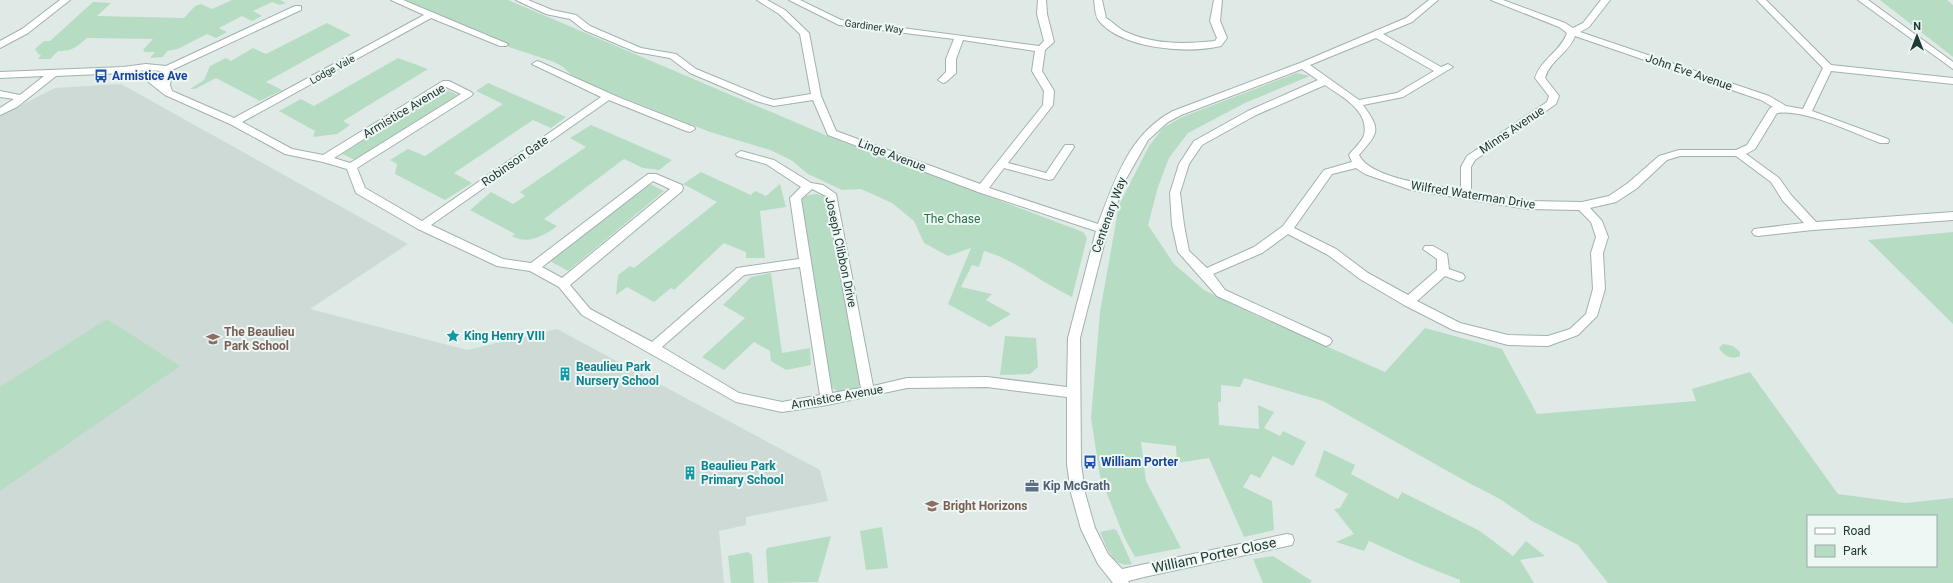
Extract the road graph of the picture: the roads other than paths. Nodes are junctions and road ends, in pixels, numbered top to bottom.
1 (66, 0) edge
2 (395, 0) edge
3 (520, 0) edge
4 (761, 0) edge
5 (793, 0) edge
6 (1042, 0) edge
7 (1098, 0) edge
8 (1218, 0) edge
9 (1434, 0) edge
10 (1495, 0) edge
11 (1606, 0) edge
12 (1761, 0) edge
13 (1862, 0) edge
14 (298, 8) dead end
15 (430, 15) junction
16 (1572, 32) junction
17 (1376, 34) junction
18 (960, 37) junction
19 (503, 44) dead end
20 (0, 45) edge
21 (1040, 49) junction
22 (537, 64) dead end
23 (1303, 65) junction
24 (1953, 66) edge
25 (0, 67) edge
26 (1828, 68) junction
27 (168, 69) junction
28 (123, 70) junction
29 (56, 72) junction
30 (23, 73) junction
31 (0, 75) edge
32 (943, 80) dead end
33 (1325, 81) junction
34 (1953, 81) edge
35 (168, 93) junction
36 (0, 94) edge
37 (608, 96) junction
38 (816, 96) junction
39 (22, 98) junction
40 (1357, 103) junction
41 (1783, 109) junction
42 (0, 112) edge
43 (1806, 112) junction
44 (234, 122) junction
45 (690, 129) dead end
46 (1884, 141) dead end
47 (1069, 147) dead end
48 (1738, 153) junction
49 (741, 154) dead end
50 (326, 159) junction
51 (1001, 164) junction
52 (1358, 164) junction
53 (351, 167) junction
54 (808, 186) junction
55 (982, 189) junction
56 (1466, 196) junction
57 (1582, 206) junction
58 (1953, 216) edge
59 (422, 226) junction
60 (1813, 226) junction
61 (1102, 229) junction
62 (1287, 229) junction
63 (1758, 232) dead end
64 (1429, 249) dead end
65 (805, 262) junction
66 (532, 267) junction
67 (1443, 271) junction
68 (1205, 273) junction
69 (1459, 277) dead end
70 (563, 284) junction
71 (1408, 302) junction
72 (1326, 341) dead end
73 (653, 348) junction
74 (868, 392) junction
75 (1074, 394) junction
76 (827, 400) junction
77 (1287, 540) dead end
78 (1120, 580) edge

1 - 20 street
2 - 15 street
3 - 38 street
4 - 38 street, Linge Avenue
5 - 18 street, Gardiner Way
6 - 21 street
7 - 8 street
9 - 17 street, Centenary Way
10 - 16 street, John Eve Avenue
11 - 16 street, Minns Avenue
12 - 26 street
13 - 24 street
14 - 27 street
15 - 19 street
15 - 44 street, Lodge Vale
16 - 41 street, John Eve Avenue
16 - 56 street, Minns Avenue
17 - 23 street, Centenary Way
17 - 40 street
18 - 21 street, Gardiner Way
18 - 32 street
21 - 51 street
22 - 37 street
23 - 33 street
23 - 61 street, Centenary Way
25 - 30 street
26 - 34 street
26 - 43 street
27 - 28 street
27 - 35 street
28 - 29 street
28 - 35 street
29 - 30 street
29 - 39 street
30 - 31 street
33 - 40 street
33 - 68 street
35 - 44 street
36 - 39 street
37 - 45 street
37 - 59 street, Robinson Gate
38 - 55 street, Linge Avenue
39 - 42 street
40 - 52 street
41 - 43 street, John Eve Avenue
41 - 48 street
43 - 46 street, John Eve Avenue
44 - 50 street
47 - 51 street
48 - 57 street, Wilfred Waterman Drive
48 - 60 street
49 - 54 street, Joseph Clibbon Drive
50 - 53 street
50 - 53 street, Armistice Avenue
51 - 55 street
52 - 56 street, Wilfred Waterman Drive
52 - 62 street
53 - 59 street, Armistice Avenue
54 - 65 street
54 - 74 street, Joseph Clibbon Drive
55 - 61 street, Linge Avenue
56 - 57 street, Wilfred Waterman Drive
57 - 71 street
58 - 60 street
59 - 66 street, Armistice Avenue
60 - 63 street
61 - 75 street, Centenary Way
62 - 68 street
62 - 71 street
64 - 67 street
65 - 73 street
65 - 76 street
66 - 70 street, Armistice Avenue
66 - 70 street
67 - 69 street
67 - 71 street
68 - 72 street
70 - 73 street, Armistice Avenue
73 - 76 street, Armistice Avenue
74 - 75 street, Armistice Avenue
74 - 76 street, Armistice Avenue
75 - 78 street, Centenary Way
77 - 78 street, William Porter Close

